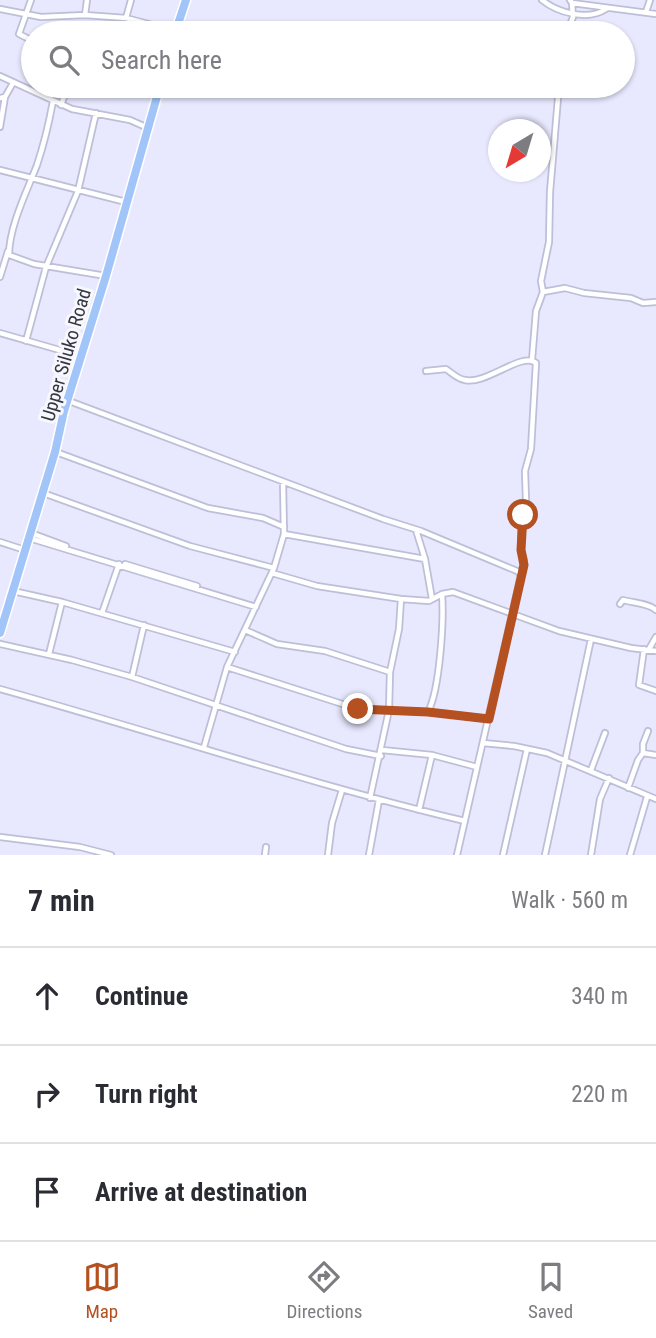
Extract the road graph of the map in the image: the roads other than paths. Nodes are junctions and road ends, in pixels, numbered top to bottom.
1 (31, 0) edge
2 (88, 0) edge
3 (131, 0) edge
4 (186, 0) edge
5 (542, 0) edge
6 (650, 0) edge
7 (571, 2) edge
8 (606, 9) junction
9 (0, 10) edge
10 (646, 12) junction
11 (26, 13) junction
12 (572, 13) junction
13 (656, 14) edge
14 (85, 15) junction
15 (126, 18) junction
16 (23, 21) edge
17 (137, 21) edge
18 (179, 21) edge
19 (570, 21) edge
20 (0, 76) edge
21 (13, 83) junction
22 (21, 86) edge
23 (3, 97) edge
24 (48, 98) edge
25 (64, 98) edge
26 (157, 98) edge
27 (558, 98) edge
28 (53, 101) junction
29 (61, 105) junction
30 (96, 113) junction
31 (0, 127) edge
32 (148, 128) junction
33 (0, 170) edge
34 (31, 178) junction
35 (78, 191) junction
36 (126, 202) junction
37 (10, 245) junction
38 (46, 267) junction
39 (106, 276) junction
40 (0, 277) edge
41 (543, 292) junction
42 (656, 302) edge
43 (0, 333) edge
44 (26, 341) junction
45 (84, 346) junction
46 (70, 354) junction
47 (532, 360) junction
48 (78, 366) junction
49 (426, 371) dead end
50 (69, 401) junction
51 (55, 452) junction
52 (283, 482) junction
53 (43, 493) junction
54 (284, 527) junction
55 (416, 530) junction
56 (284, 534) junction
57 (30, 536) junction
58 (0, 542) edge
59 (26, 550) junction
60 (425, 559) junction
61 (118, 564) junction
62 (273, 571) junction
63 (521, 575) junction
64 (197, 586) dead end
65 (13, 590) junction
66 (442, 594) junction
67 (401, 599) junction
68 (432, 599) junction
69 (62, 602) junction
70 (620, 604) dead end
71 (256, 607) junction
72 (656, 610) edge
73 (101, 613) junction
74 (513, 615) junction
75 (144, 625) junction
76 (246, 630) junction
77 (0, 633) edge
78 (656, 637) edge
79 (591, 639) junction
80 (0, 644) edge
81 (647, 649) junction
82 (656, 651) edge
83 (235, 652) junction
84 (49, 654) junction
85 (227, 667) junction
86 (390, 672) junction
87 (132, 677) junction
88 (0, 689) edge
89 (656, 691) edge
90 (215, 706) junction
91 (389, 710) junction
92 (428, 712) junction
93 (489, 719) junction
94 (648, 731) dead end
95 (604, 733) dead end
96 (483, 743) junction
97 (204, 747) junction
98 (527, 749) junction
99 (381, 753) junction
100 (643, 753) junction
101 (432, 755) junction
102 (656, 755) edge
103 (566, 761) junction
104 (477, 767) junction
105 (591, 770) junction
106 (609, 778) junction
107 (628, 788) junction
108 (342, 790) junction
109 (647, 797) junction
110 (370, 798) junction
111 (656, 799) edge
112 (379, 800) junction
113 (419, 810) junction
114 (465, 821) junction
115 (0, 837) edge
116 (266, 846) dead end
117 (111, 855) edge
118 (265, 855) edge
119 (328, 855) edge
120 (369, 855) edge
121 (457, 855) edge
122 (503, 855) edge
123 (545, 855) edge
124 (591, 855) edge
125 (630, 855) edge

1 - 11 street
2 - 14 street
3 - 15 street
4 - 18 main road
5 - 12 street
6 - 10 street
7 - 8 street
7 - 12 street
8 - 10 street
8 - 12 street
9 - 11 street
10 - 13 street
11 - 14 street
11 - 16 street
12 - 19 street
14 - 15 street
15 - 17 street
20 - 21 street
21 - 22 street
21 - 23 street
23 - 31 street
24 - 28 street
25 - 29 street
26 - 32 main road, Upper Siluko Road
27 - 41 street
28 - 29 street
28 - 34 street
29 - 30 street
30 - 32 street
30 - 35 street
32 - 36 main road, Upper Siluko Road
33 - 34 street
34 - 35 street
34 - 37 street
35 - 36 street
35 - 38 street
36 - 39 main road, Upper Siluko Road
37 - 38 street
37 - 40 street
38 - 39 street
38 - 44 street
39 - 45 main road, Upper Siluko Road
41 - 42 street
41 - 47 street
43 - 44 street
44 - 46 street
45 - 46 street
45 - 48 main road, Upper Siluko Road
46 - 48 street
47 - 49 street
47 - 63 street
48 - 50 main road, Upper Siluko Road
50 - 51 main road, Upper Siluko Road
50 - 52 street
51 - 53 main road, Upper Siluko Road
51 - 54 street
52 - 54 street
52 - 55 street
53 - 57 main road, Upper Siluko Road
53 - 62 street
54 - 56 street
55 - 60 street
55 - 63 street
56 - 60 street
56 - 62 street
57 - 59 main road, Upper Siluko Road
57 - 61 street
58 - 59 street
59 - 65 main road, Upper Siluko Road
60 - 68 street
61 - 64 street
61 - 71 street
61 - 73 street
62 - 67 street
62 - 71 street
63 - 74 street
65 - 69 street
65 - 77 main road, Upper Siluko Road
66 - 68 street
66 - 74 street
66 - 92 street
67 - 68 street
67 - 86 street
69 - 73 street
69 - 84 street
70 - 72 street
71 - 76 street
73 - 75 street
74 - 79 street
74 - 93 street
75 - 83 street
75 - 87 street
76 - 83 street
76 - 86 street
78 - 81 street
79 - 81 street
79 - 103 street
80 - 84 street
81 - 82 street
81 - 89 street
83 - 85 street
84 - 87 street
85 - 90 street
85 - 91 street
86 - 91 street
87 - 90 street
88 - 97 street
90 - 97 street
90 - 99 street
91 - 92 street
91 - 99 street
92 - 93 street
93 - 96 street
94 - 100 street
95 - 105 street
96 - 98 street
96 - 104 street
97 - 108 street
98 - 103 street
98 - 122 street
99 - 101 street
99 - 110 street
100 - 102 street
100 - 107 street
101 - 104 street
101 - 113 street
103 - 105 street
103 - 123 street
104 - 114 street
105 - 106 street
106 - 107 street
106 - 124 street
107 - 109 street
108 - 110 street
108 - 119 street
109 - 111 street
109 - 125 street
110 - 112 street
112 - 113 street
112 - 120 street
113 - 114 street
114 - 121 street
115 - 117 street
116 - 118 street

